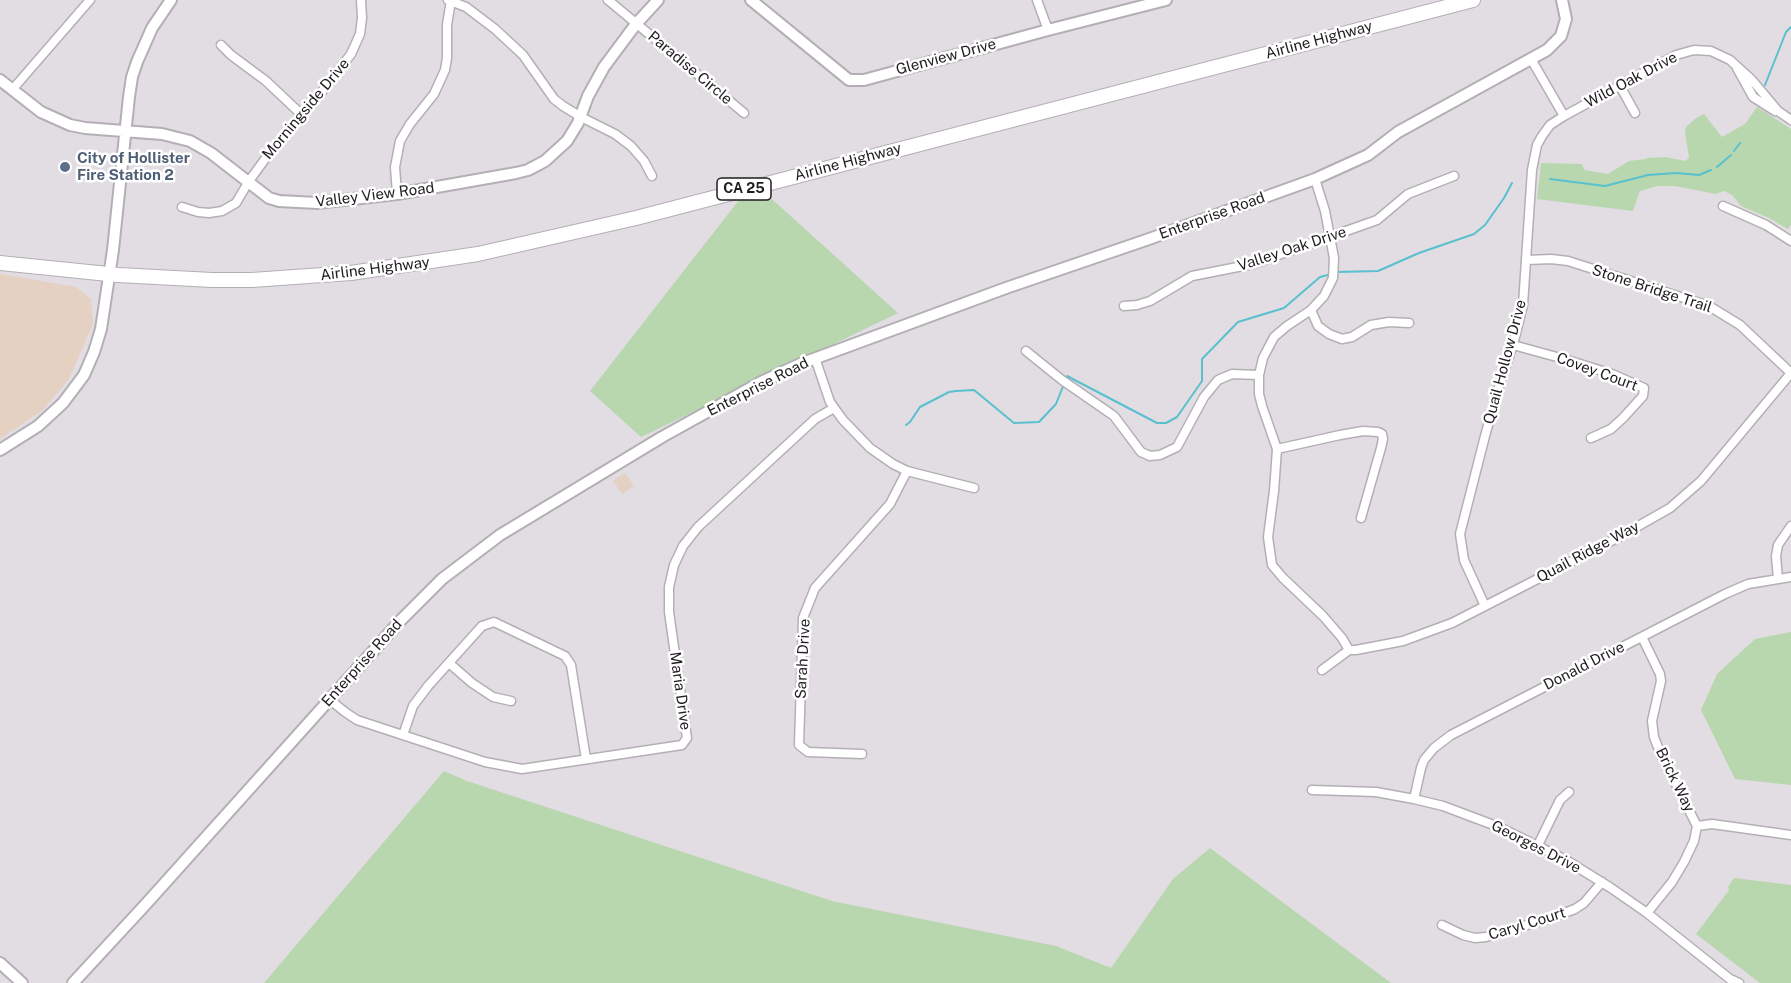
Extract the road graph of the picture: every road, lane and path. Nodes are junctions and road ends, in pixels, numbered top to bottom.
1 (90, 0) edge
2 (171, 0) edge
3 (361, 0) edge
4 (450, 0) edge
5 (608, 0) edge
6 (658, 0) edge
7 (751, 0) edge
8 (1037, 0) edge
9 (1166, 0) edge
10 (1473, 0) edge
11 (1562, 0) edge
12 (636, 24) junction
13 (1048, 30) junction
14 (221, 45) dead end
15 (1531, 59) junction
16 (0, 80) edge
17 (1620, 86) junction
18 (12, 90) junction
19 (744, 113) dead end
20 (1635, 113) dead end
21 (302, 115) junction
22 (1564, 116) junction
23 (581, 117) junction
24 (1791, 120) edge
25 (126, 131) junction
26 (652, 176) dead end
27 (1454, 177) dead end
28 (1315, 179) junction
29 (249, 181) junction
30 (397, 194) junction
31 (1723, 206) dead end
32 (182, 207) dead end
33 (1330, 237) junction
34 (1791, 241) edge
35 (1527, 260) junction
36 (0, 263) edge
37 (109, 274) junction
38 (1124, 306) dead end
39 (1311, 310) junction
40 (1409, 323) dead end
41 (1513, 345) junction
42 (1026, 351) dead end
43 (815, 358) junction
44 (1791, 373) edge
45 (1259, 375) junction
46 (834, 408) junction
47 (1591, 438) dead end
48 (1277, 449) junction
49 (0, 450) edge
50 (907, 471) junction
51 (974, 488) dead end
52 (1362, 518) dead end
53 (1791, 526) edge
54 (1791, 577) edge
55 (1778, 579) junction
56 (1485, 606) junction
57 (1642, 637) junction
58 (1349, 650) junction
59 (448, 663) junction
60 (1322, 670) dead end
61 (329, 699) junction
62 (511, 701) dead end
63 (404, 735) junction
64 (862, 754) dead end
65 (586, 759) junction
66 (1312, 790) dead end
67 (1569, 792) dead end
68 (1414, 799) junction
69 (1697, 826) junction
70 (1791, 835) edge
71 (1538, 845) junction
72 (1602, 882) junction
73 (1647, 913) junction
74 (1442, 925) dead end
75 (0, 963) edge
76 (1726, 981) edge
77 (22, 983) edge
78 (73, 983) edge
79 (1739, 983) edge

1 - 18 street
2 - 25 street
3 - 21 street, Morningside Drive
4 - 23 street
4 - 30 street
5 - 12 street, Paradise Circle
6 - 12 street, Valley View Road
7 - 13 street, Glenview Drive
8 - 13 street
9 - 13 street, Glenview Drive
10 - 37 main road, Airline Highway / CA 25
11 - 15 street, Enterprise Road
12 - 19 street, Paradise Circle
12 - 23 street, Valley View Road
14 - 21 street
15 - 22 street
15 - 28 street, Enterprise Road
16 - 18 street, Valley View Road
17 - 20 street
17 - 22 street, Wild Oak Drive
17 - 24 street, Wild Oak Drive
18 - 25 street, Valley View Road
21 - 29 street, Morningside Drive
22 - 35 street, Quail Hollow Drive
23 - 26 street
23 - 30 street, Valley View Road
25 - 29 street, Valley View Road
25 - 37 street
27 - 33 street, Valley Oak Drive
28 - 33 street
28 - 43 street, Enterprise Road
29 - 30 street, Valley View Road
29 - 32 street, Morningside Drive
31 - 34 street
33 - 38 street, Valley Oak Drive
33 - 39 street
35 - 41 street, Quail Hollow Drive
35 - 44 street, Stone Bridge Trail
36 - 37 main road, Airline Highway / CA 25
37 - 49 street
39 - 40 street
39 - 45 street
41 - 47 street, Covey Court
41 - 56 street, Quail Hollow Drive
42 - 45 street
43 - 46 street
43 - 61 street, Enterprise Road
44 - 56 street, Quail Ridge Way
45 - 48 street
46 - 50 street
46 - 65 street, Maria Drive
48 - 52 street
48 - 58 street
50 - 51 street
50 - 64 street, Sarah Drive
53 - 55 street
54 - 55 street, Donald Drive
55 - 57 street, Donald Drive
56 - 58 street, Quail Ridge Way
57 - 68 street, Donald Drive
57 - 69 street, Brick Way
58 - 60 street
59 - 62 street
59 - 63 street
59 - 65 street
61 - 63 street, Maria Drive
61 - 78 street, Enterprise Road
63 - 65 street, Maria Drive
66 - 68 street, Georges Drive
67 - 71 street
68 - 71 street, Georges Drive
69 - 70 street
69 - 73 street, Brick Way
71 - 72 street, Georges Drive
72 - 73 street, Georges Drive
72 - 74 street, Caryl Court
73 - 76 street, Georges Drive
75 - 77 street
76 - 79 street, Georges Drive

